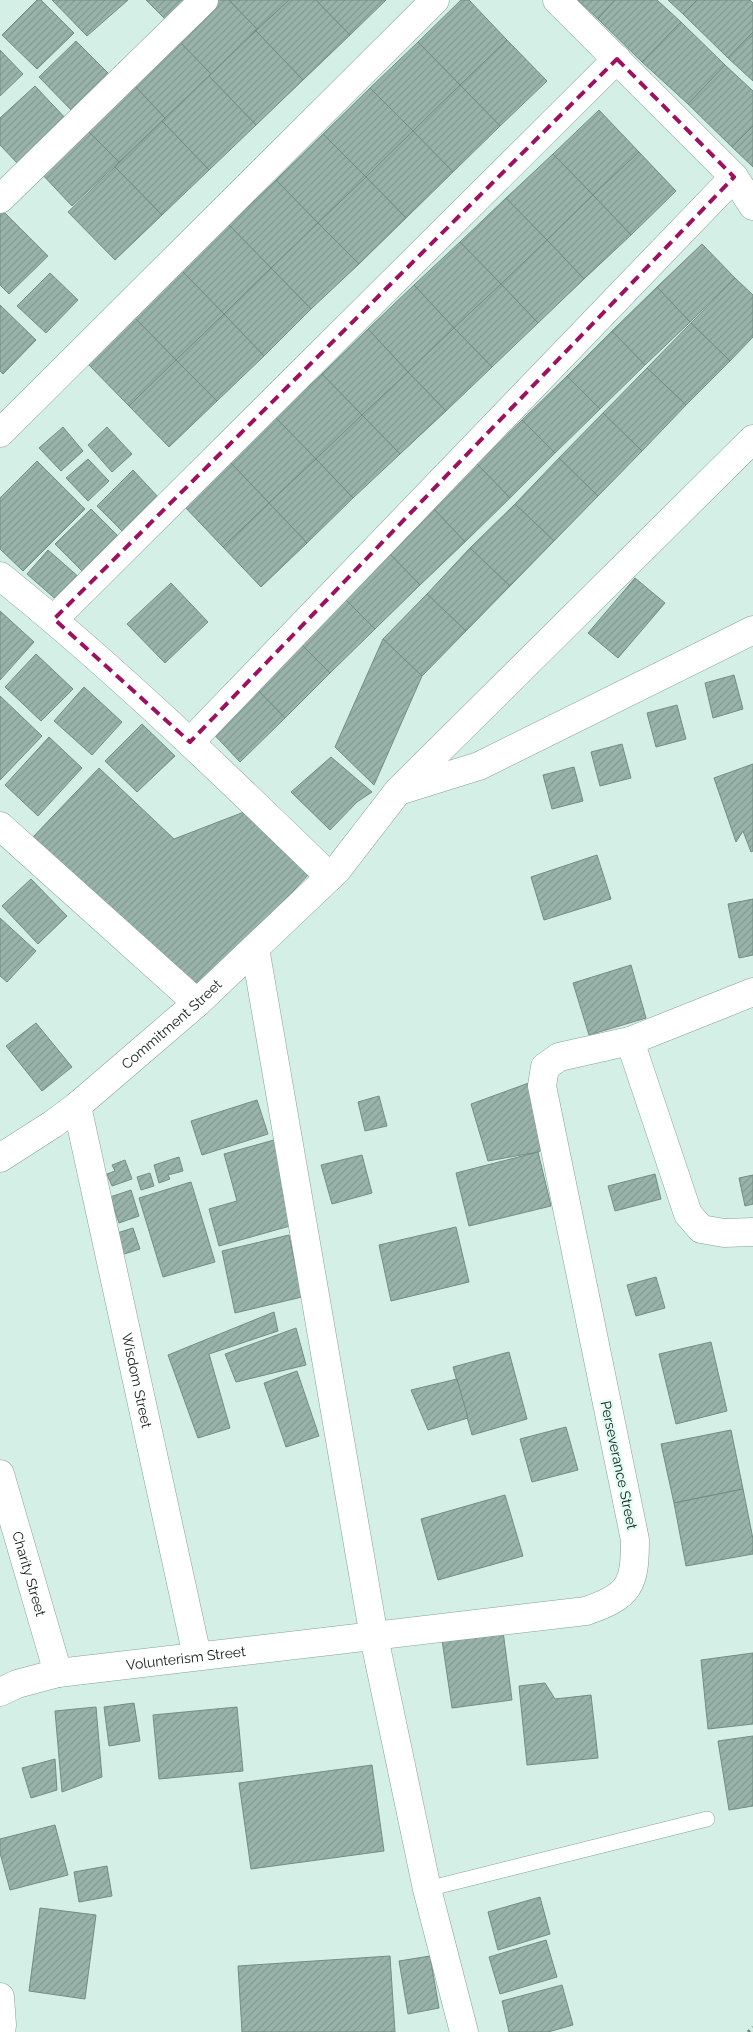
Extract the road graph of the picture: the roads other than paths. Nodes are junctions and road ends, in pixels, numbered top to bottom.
1 (204, 0) edge
2 (435, 0) edge
3 (556, 0) edge
4 (617, 59) junction
5 (734, 177) junction
6 (0, 199) edge
7 (753, 206) edge
8 (0, 433) edge
9 (753, 439) edge
10 (0, 576) edge
11 (54, 619) junction
12 (753, 630) edge
13 (190, 742) junction
14 (398, 791) junction
15 (0, 826) edge
16 (330, 877) junction
17 (255, 948) junction
18 (753, 992) edge
19 (197, 1003) junction
20 (630, 1041) junction
21 (77, 1106) junction
22 (0, 1158) edge
23 (753, 1232) edge
24 (0, 1474) edge
25 (374, 1637) junction
26 (197, 1656) junction
27 (58, 1673) junction
28 (0, 1692) edge
29 (707, 1819) dead end
30 (427, 1889) junction
31 (0, 1997) edge
32 (0, 2032) edge
33 (464, 2032) edge

1 - 6 street
2 - 8 street
3 - 4 street
4 - 5 street
4 - 11 street
5 - 7 street
5 - 13 street
9 - 14 street, Commitment Street
10 - 11 street
11 - 13 street
12 - 14 street
13 - 16 street
14 - 16 street, Commitment Street
15 - 19 street
16 - 17 street, Commitment Street
17 - 19 street, Commitment Street
17 - 25 street
18 - 20 street
19 - 21 street, Commitment Street
20 - 23 street
20 - 25 street, Perseverance Street
21 - 22 street, Commitment Street
21 - 26 street, Wisdom Street
24 - 27 street, Charity Street
25 - 26 street, Volunterism Street
25 - 30 street
26 - 27 street, Volunterism Street
27 - 28 street, Volunterism Street
29 - 30 lane
30 - 33 street
31 - 32 street

